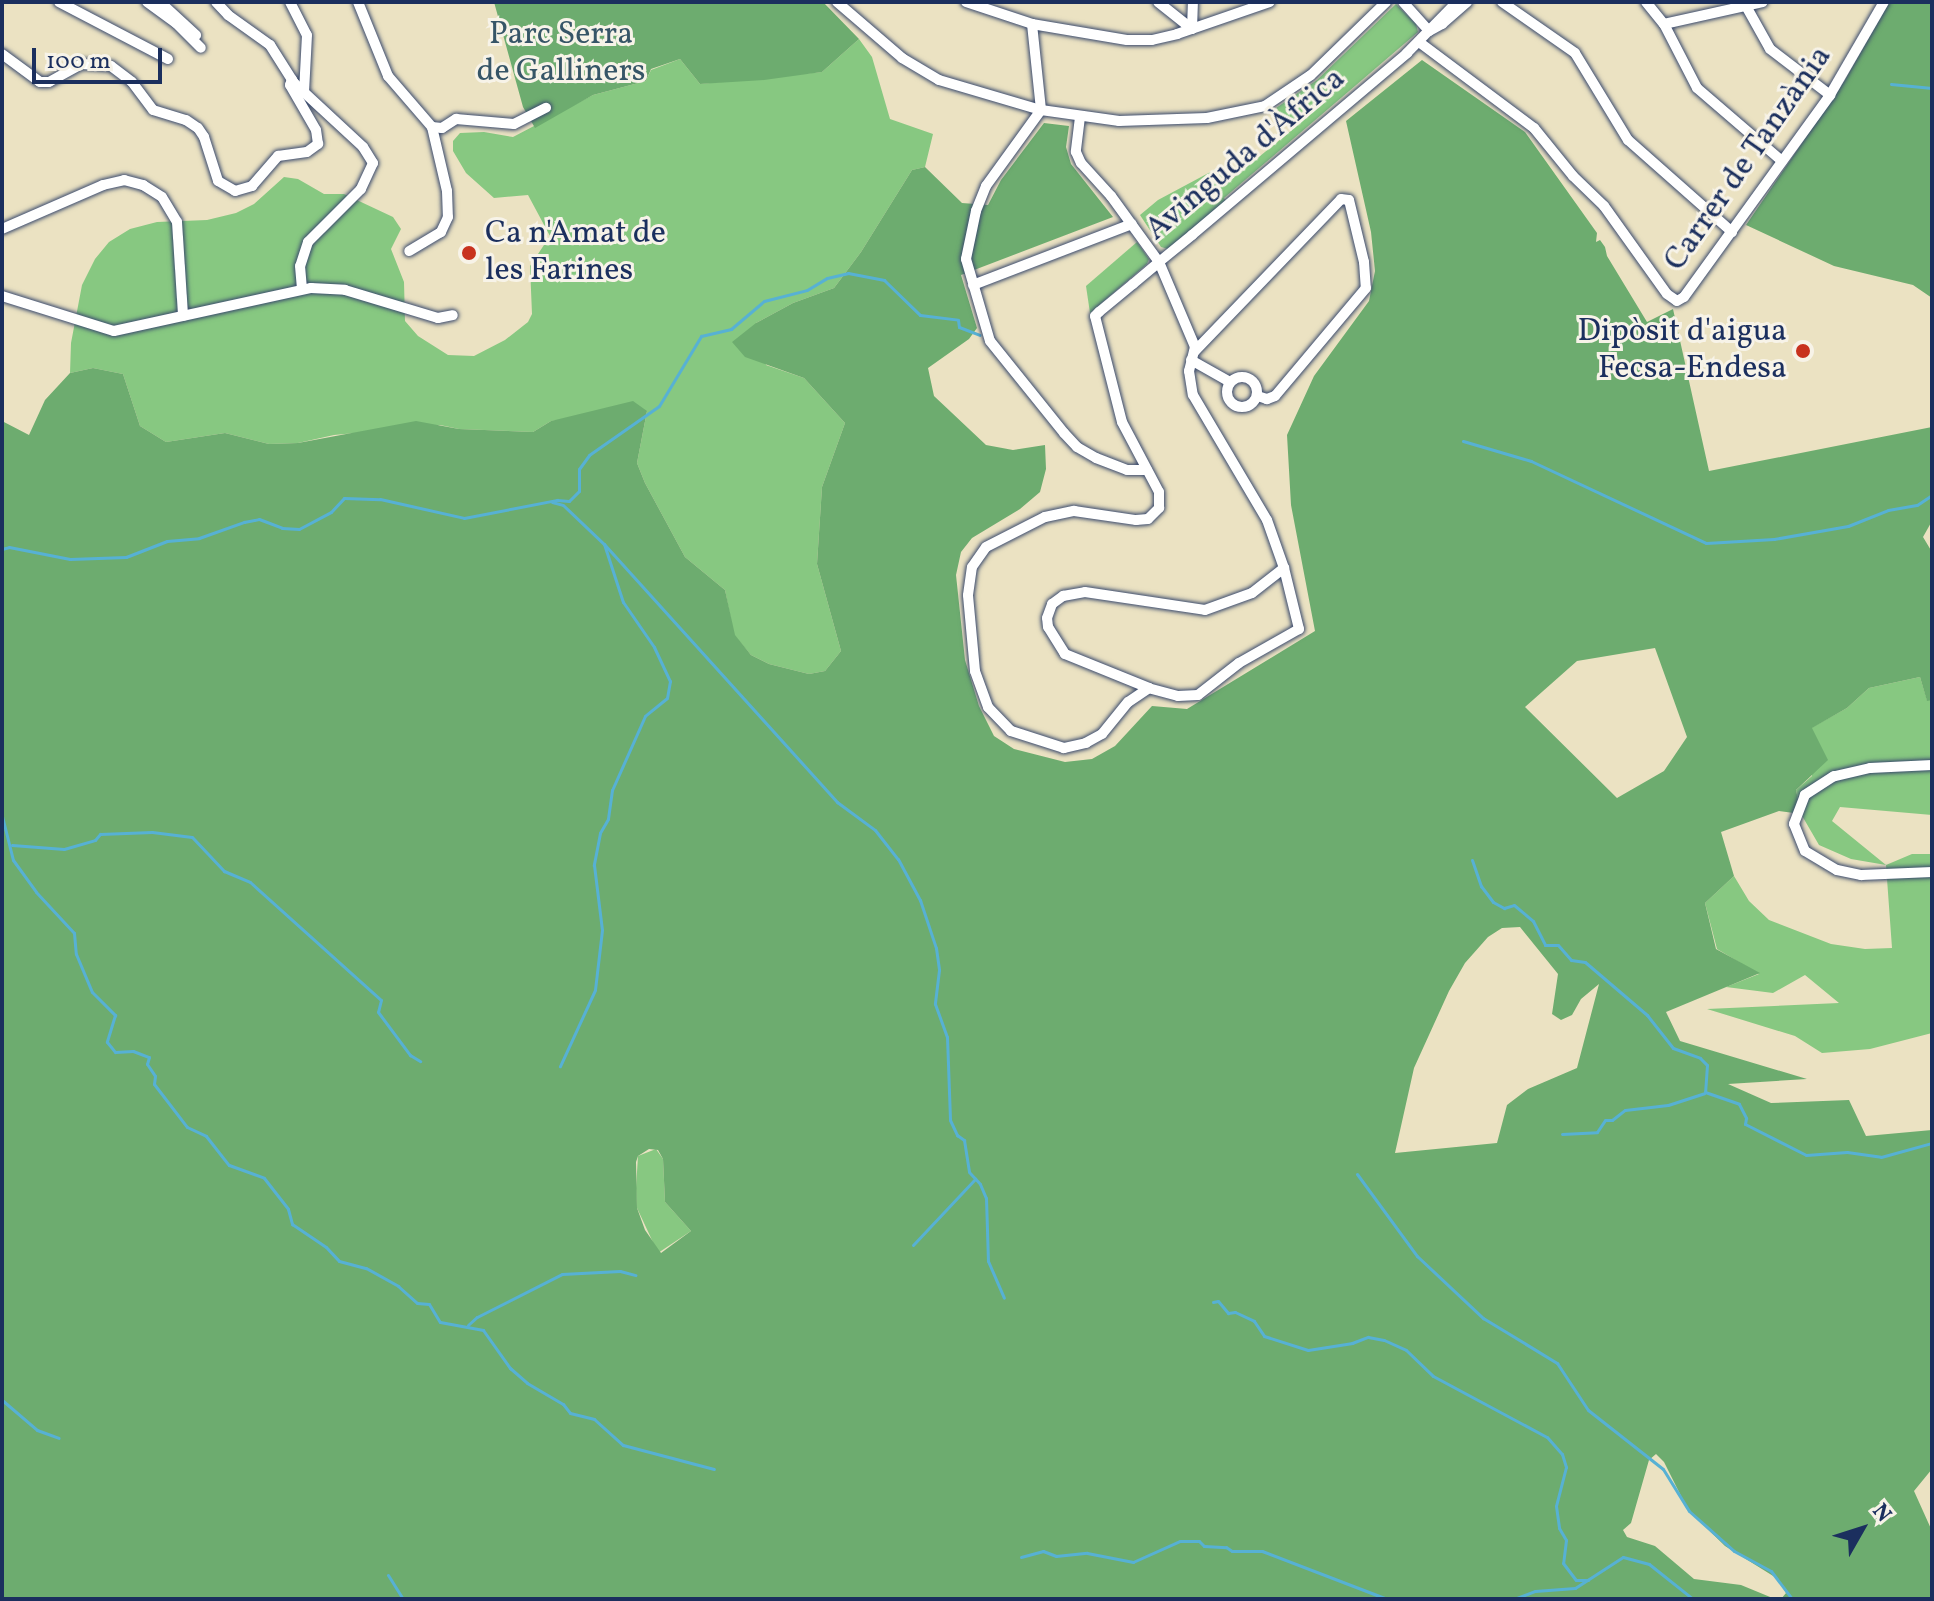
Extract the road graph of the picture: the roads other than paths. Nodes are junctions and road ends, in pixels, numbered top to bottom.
1 (59, 2) edge
2 (147, 2) edge
3 (160, 2) edge
4 (216, 2) edge
5 (290, 2) edge
6 (358, 2) edge
7 (837, 2) edge
8 (966, 2) edge
9 (1158, 2) edge
10 (1193, 2) edge
11 (1270, 2) edge
12 (1386, 2) edge
13 (1403, 2) edge
14 (1457, 2) edge
15 (1467, 2) edge
16 (1502, 2) edge
17 (1646, 2) edge
18 (1763, 2) edge
19 (1884, 2) edge
20 (1746, 6) junction
21 (1032, 24) junction
22 (1664, 24) junction
23 (1192, 29) junction
24 (1429, 31) junction
25 (1419, 42) junction
26 (2, 54) edge
27 (168, 59) dead end
28 (292, 79) junction
29 (304, 93) junction
30 (1830, 95) junction
31 (546, 108) dead end
32 (1041, 110) junction
33 (1080, 117) junction
34 (432, 127) junction
35 (1782, 161) junction
36 (1132, 224) junction
37 (2, 229) edge
38 (1732, 232) junction
39 (409, 251) dead end
40 (1159, 262) junction
41 (973, 285) junction
42 (302, 289) junction
43 (2, 296) edge
44 (453, 315) dead end
45 (183, 316) junction
46 (1193, 356) junction
47 (1230, 382) junction
48 (1257, 396) junction
49 (1147, 470) junction
50 (1284, 568) junction
51 (1149, 688) junction
52 (1932, 765) edge
53 (1932, 872) edge

1 - 27 street
2 - 3 street
4 - 28 street
5 - 29 street
6 - 34 street
7 - 32 street
8 - 21 street
9 - 23 street
10 - 23 street
11 - 23 street
12 - 33 street
13 - 24 street
14 - 24 street, Avinguda d'Àfrica
15 - 24 street, Avinguda d'Àfrica
16 - 38 street
17 - 22 street
18 - 20 street
19 - 30 street, Carrer de Tanzània
20 - 22 street
20 - 30 street
21 - 23 street
21 - 32 street
22 - 35 street
24 - 25 street, Avinguda d'Àfrica
25 - 38 street, Carrer de Tanzània
25 - 40 street, Avinguda d'Àfrica
26 - 28 street
28 - 29 street
29 - 42 street
30 - 35 street, Carrer de Tanzània
31 - 34 street
32 - 33 street
32 - 41 street
33 - 36 street
34 - 39 street
35 - 38 street, Carrer de Tanzània
36 - 40 street
36 - 41 street
37 - 45 street
40 - 46 street
40 - 49 street, Avinguda d'Àfrica
41 - 49 street
42 - 44 street
42 - 45 street
43 - 45 street
46 - 47 street
46 - 48 street
46 - 50 street
47 - 48 street
47 - 48 street
49 - 51 street
50 - 51 street
50 - 51 street
52 - 53 street

